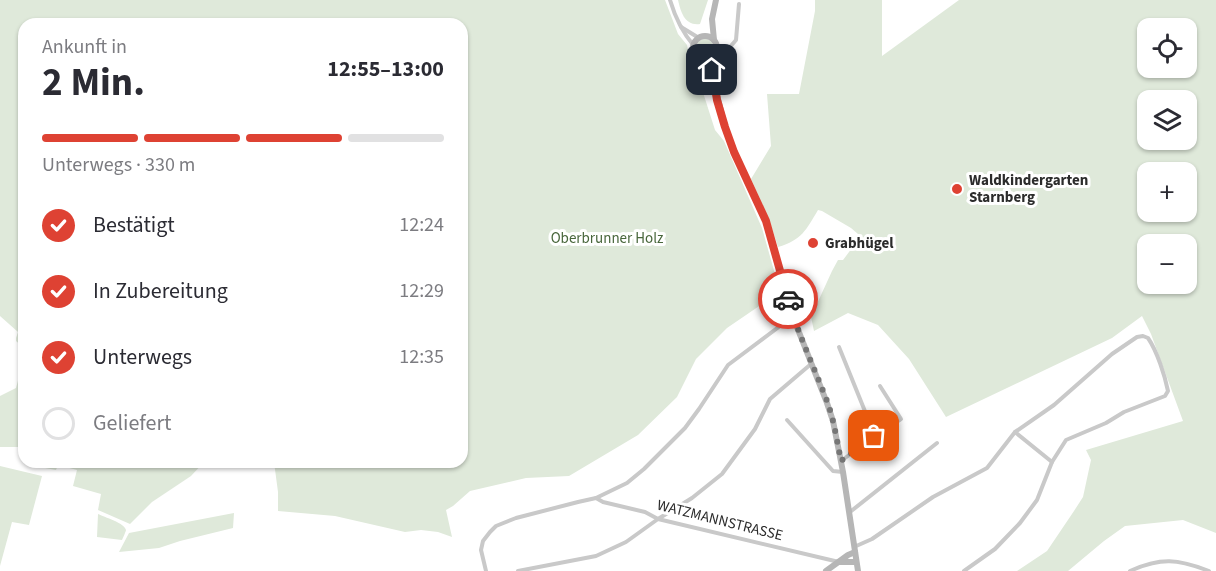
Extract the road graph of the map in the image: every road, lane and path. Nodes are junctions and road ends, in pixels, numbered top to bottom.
1 (670, 0) edge
2 (716, 2) edge
3 (740, 4) dead end
4 (712, 18) junction
5 (681, 27) junction
6 (700, 37) junction
7 (714, 40) junction
8 (693, 46) junction
9 (717, 47) junction
10 (727, 48) junction
11 (713, 57) junction
12 (703, 59) junction
13 (713, 79) junction
14 (728, 90) dead end
15 (793, 317) junction
16 (839, 347) dead end
17 (812, 364) junction
18 (880, 386) dead end
19 (787, 420) dead end
20 (1015, 432) junction
21 (874, 436) junction
22 (937, 443) dead end
23 (841, 461) junction
24 (1052, 462) junction
25 (843, 472) junction
26 (596, 498) junction
27 (849, 513) junction
28 (658, 519) junction
29 (855, 549) junction
30 (839, 562) junction
31 (856, 562) junction
32 (1150, 563) junction
33 (486, 571) edge
34 (518, 571) edge
35 (826, 571) edge
36 (858, 571) edge
37 (964, 571) edge
38 (1130, 571) edge
39 (1147, 571) edge
40 (1209, 571) edge

1 - 5 street
2 - 4 street
3 - 10 street
4 - 6 street
4 - 7 street
5 - 6 street
5 - 8 street
6 - 7 street
6 - 8 street
7 - 9 street
8 - 12 street
9 - 10 street
9 - 11 street
10 - 14 street
11 - 12 street
11 - 13 street
12 - 13 street
13 - 15 street
15 - 17 street
15 - 26 street
16 - 21 street
17 - 23 street
17 - 28 street
18 - 21 street
19 - 25 street
20 - 24 street
20 - 24 street
20 - 29 street
21 - 23 street
22 - 27 street
23 - 25 street
24 - 37 street
25 - 27 street
26 - 28 street, WATZMANNSTRASSE
26 - 33 street
27 - 29 street
28 - 30 street, WATZMANNSTRASSE
28 - 34 street
29 - 30 street
29 - 31 street
30 - 31 street
30 - 35 street
31 - 36 street
32 - 38 street
32 - 39 street
32 - 40 street

